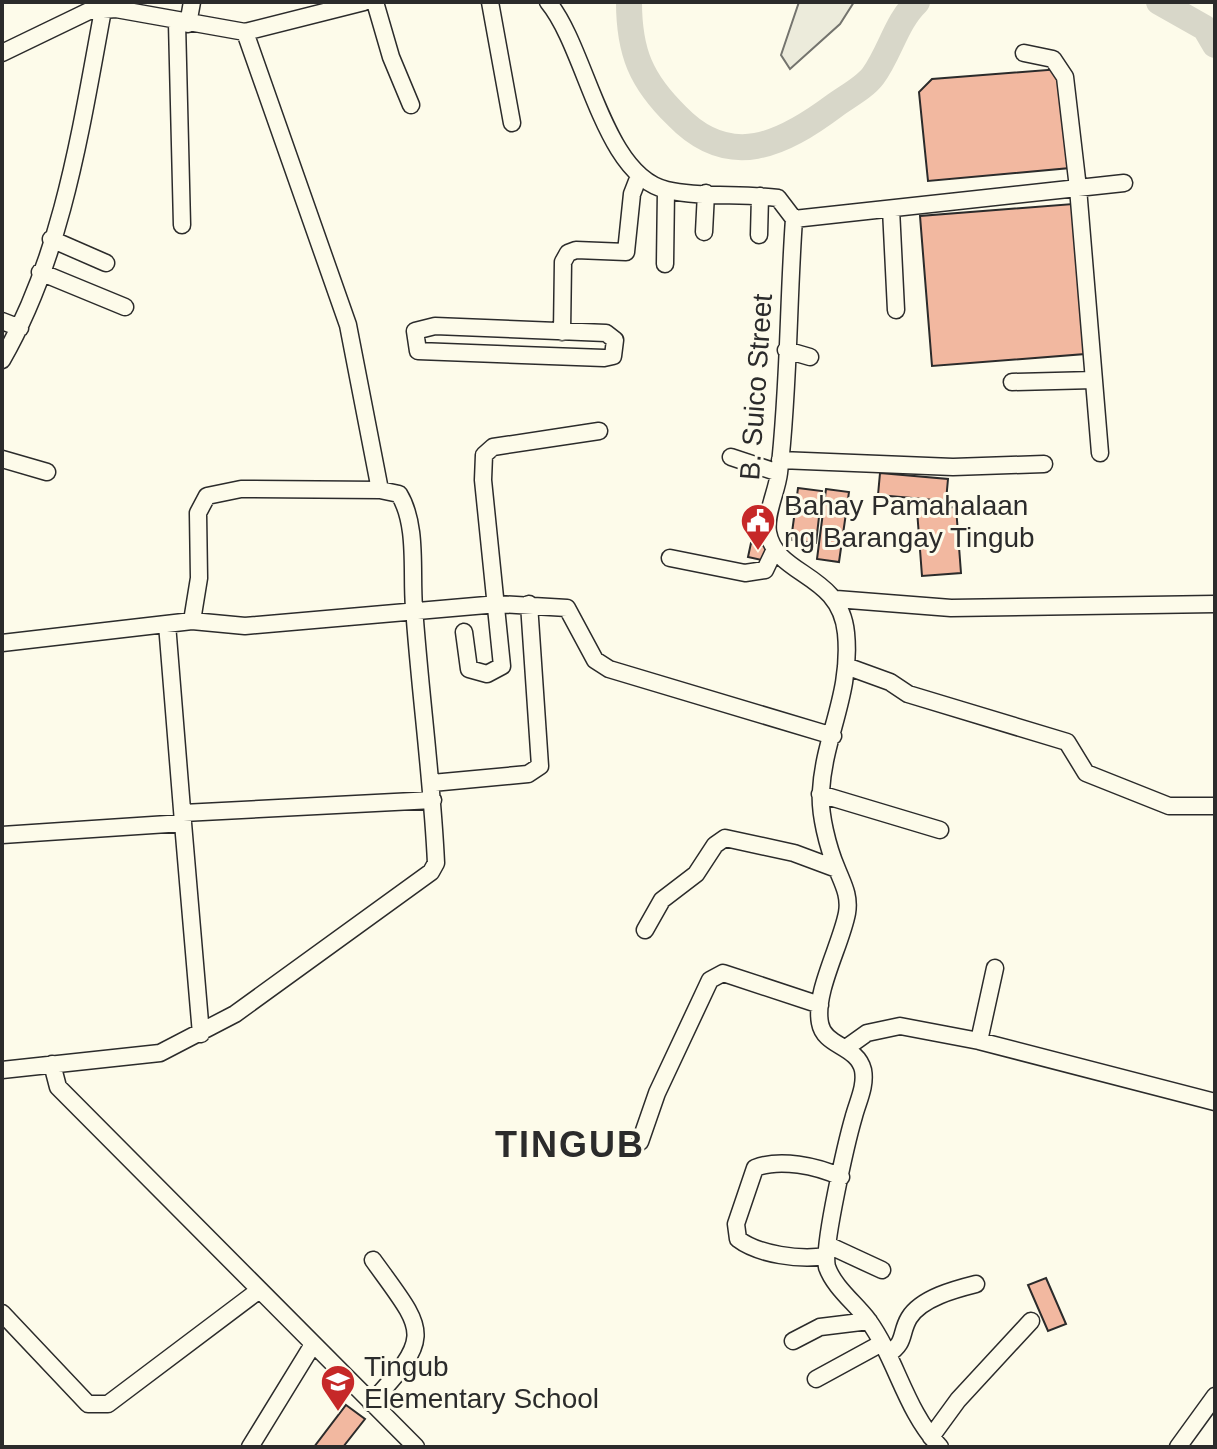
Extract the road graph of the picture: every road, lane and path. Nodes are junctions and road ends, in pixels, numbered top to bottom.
1 (192, 2) edge
2 (364, 2) edge
3 (375, 2) edge
4 (490, 2) edge
5 (548, 2) edge
6 (112, 7) edge
7 (182, 23) junction
8 (245, 32) junction
9 (2, 53) edge
10 (1024, 53) dead end
11 (411, 105) dead end
12 (512, 123) dead end
13 (639, 176) junction
14 (1124, 183) dead end
15 (1078, 188) junction
16 (666, 190) junction
17 (706, 193) junction
18 (760, 196) junction
19 (891, 209) junction
20 (794, 219) junction
21 (182, 225) dead end
22 (704, 232) dead end
23 (759, 235) dead end
24 (51, 239) junction
25 (106, 263) dead end
26 (665, 264) dead end
27 (40, 272) junction
28 (125, 307) dead end
29 (896, 310) dead end
30 (2, 321) edge
31 (20, 328) junction
32 (562, 332) junction
33 (786, 350) junction
34 (810, 357) dead end
35 (2, 360) edge
36 (1094, 380) junction
37 (1012, 382) dead end
38 (599, 431) dead end
39 (1100, 453) dead end
40 (731, 457) dead end
41 (2, 459) edge
42 (1044, 464) dead end
43 (779, 466) junction
44 (47, 472) dead end
45 (380, 490) junction
46 (775, 549) junction
47 (670, 558) dead end
48 (836, 599) junction
49 (498, 604) junction
50 (529, 604) junction
51 (1215, 604) edge
52 (414, 611) junction
53 (192, 621) junction
54 (167, 624) junction
55 (464, 632) dead end
56 (2, 643) edge
57 (846, 666) junction
58 (833, 736) junction
59 (433, 792) junction
60 (820, 794) junction
61 (1215, 806) edge
62 (183, 818) junction
63 (940, 830) dead end
64 (2, 835) edge
65 (837, 869) junction
66 (645, 930) dead end
67 (995, 968) dead end
68 (820, 1005) junction
69 (201, 1034) junction
70 (979, 1041) junction
71 (846, 1048) junction
72 (52, 1064) junction
73 (2, 1070) edge
74 (1215, 1102) edge
75 (640, 1142) dead end
76 (841, 1177) junction
77 (827, 1251) junction
78 (373, 1260) dead end
79 (882, 1270) dead end
80 (976, 1284) dead end
81 (258, 1291) junction
82 (2, 1313) edge
83 (869, 1321) junction
84 (1031, 1321) dead end
85 (793, 1341) dead end
86 (312, 1346) junction
87 (885, 1348) junction
88 (816, 1379) dead end
89 (1215, 1396) edge
90 (371, 1403) junction
91 (935, 1442) edge
92 (250, 1447) edge
93 (416, 1447) edge
94 (1178, 1447) edge

1 - 7 street
2 - 8 street
3 - 11 street
4 - 12 street
5 - 13 street
6 - 7 street
6 - 9 street
6 - 24 street
7 - 8 street
7 - 21 street
8 - 45 street
10 - 15 street
13 - 16 street
13 - 32 street
14 - 15 street
15 - 19 street
15 - 36 street
16 - 17 street
16 - 26 street
17 - 18 street
17 - 22 street
18 - 20 street
18 - 23 street
19 - 20 street
19 - 29 street
20 - 33 street, B. Suico Street
24 - 25 street
24 - 27 street
27 - 28 street
27 - 31 street
30 - 31 street
31 - 35 street
32 - 32 street
33 - 34 street
33 - 43 street, B. Suico Street
36 - 37 street
36 - 39 street
38 - 49 street
40 - 43 street
41 - 44 street
42 - 43 street
43 - 46 street, B. Suico Street
45 - 52 street
45 - 53 street
46 - 47 street
46 - 48 street
48 - 51 street
48 - 57 street
49 - 50 street
49 - 52 street
49 - 55 street
50 - 58 street
50 - 59 street
52 - 53 street
52 - 59 street
53 - 54 street
54 - 56 street
54 - 62 street
57 - 58 street
57 - 61 street
58 - 60 street
59 - 62 street
59 - 69 street
60 - 63 street
60 - 65 street
62 - 64 street
62 - 69 street
65 - 66 street
65 - 68 street
67 - 70 street
68 - 71 street
68 - 75 street
69 - 72 street
70 - 71 street
70 - 74 street
71 - 76 street
72 - 73 street
72 - 81 street
76 - 77 street
76 - 77 street
77 - 79 street
77 - 83 street
78 - 90 street
80 - 87 street
81 - 82 street
81 - 86 street
83 - 85 street
83 - 87 street
84 - 91 street
86 - 90 street
86 - 92 street
87 - 88 street
87 - 91 street
89 - 94 street
90 - 93 street

